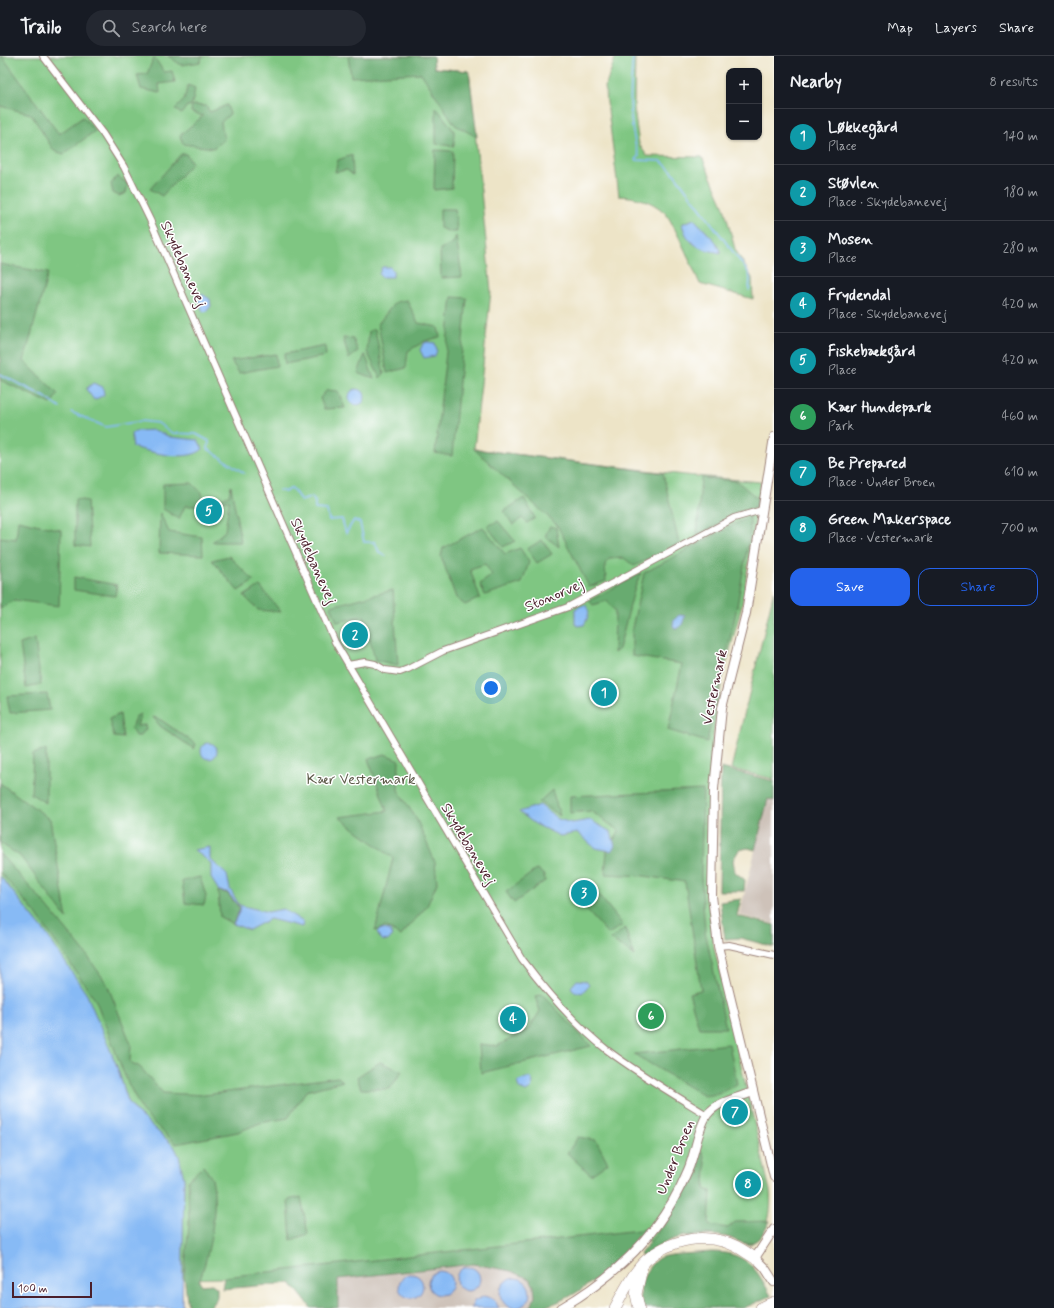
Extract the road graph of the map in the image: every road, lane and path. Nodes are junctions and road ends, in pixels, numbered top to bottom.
1 (44, 56) edge
2 (774, 437) edge
3 (762, 510) junction
4 (348, 665) junction
5 (718, 946) junction
6 (774, 955) edge
7 (753, 1092) junction
8 (707, 1115) junction
9 (774, 1177) edge
10 (774, 1229) edge
11 (653, 1256) junction
12 (755, 1258) junction
13 (774, 1282) edge
14 (774, 1302) edge
15 (561, 1308) edge
16 (615, 1308) edge
17 (639, 1308) edge
18 (761, 1308) edge

1 - 4 street, Skydebanevej
2 - 3 street, Vestermark
3 - 4 street, Stonorvej
3 - 5 street, Vestermark
4 - 8 street, Skydebanevej
5 - 6 street
5 - 7 street, Vestermark
7 - 8 street, Under Broen
7 - 9 street, Vestermark
8 - 15 street, Under Broen
10 - 12 street
11 - 12 highway
11 - 16 highway
11 - 17 highway
12 - 13 street
14 - 18 highway

